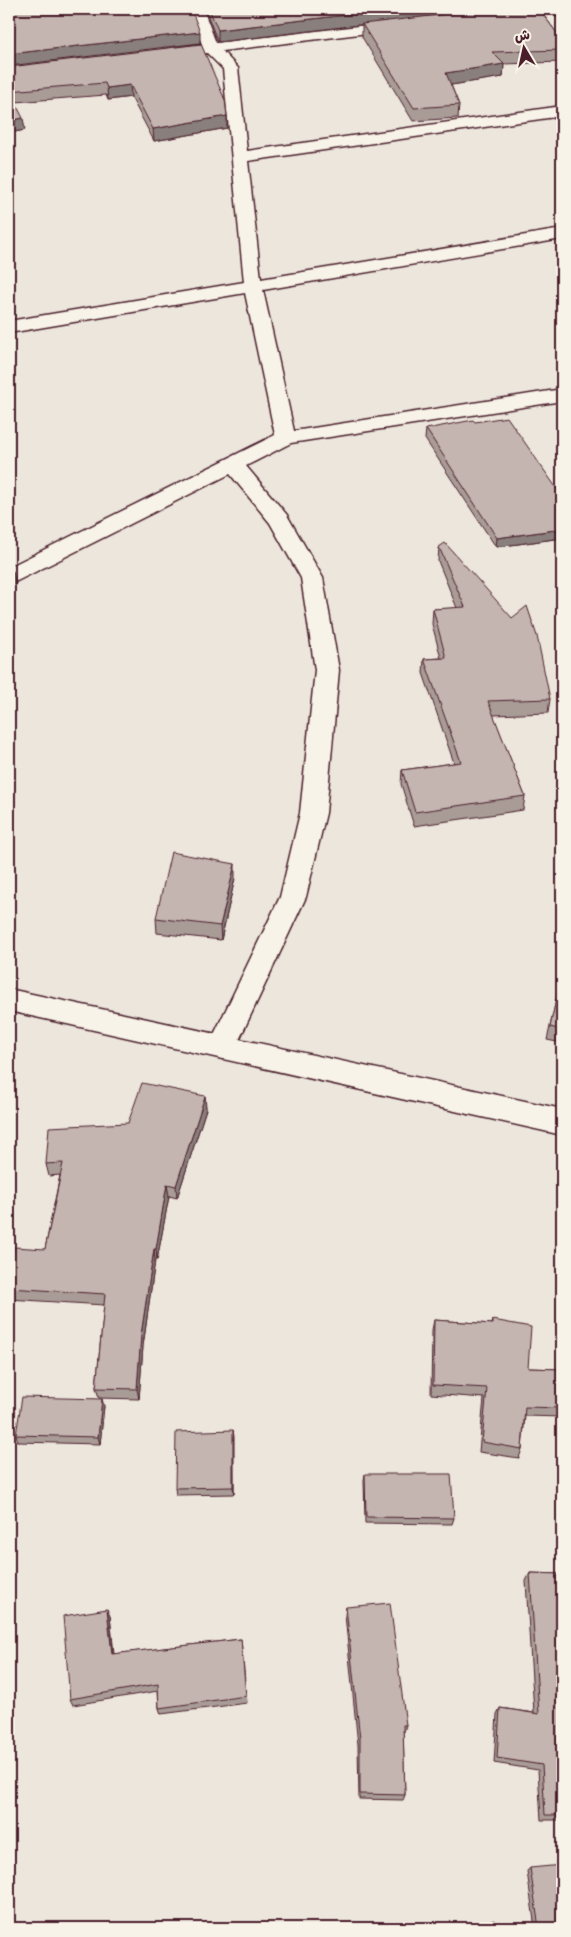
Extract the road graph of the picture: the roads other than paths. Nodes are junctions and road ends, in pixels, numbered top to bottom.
1 (196, 9) edge
2 (560, 9) edge
3 (562, 13) edge
4 (414, 24) edge
5 (210, 48) junction
6 (152, 55) edge
7 (562, 112) edge
8 (240, 157) junction
9 (562, 234) edge
10 (253, 286) junction
11 (9, 327) edge
12 (562, 395) edge
13 (286, 438) junction
14 (233, 464) junction
15 (9, 576) edge
16 (9, 1000) edge
17 (222, 1047) junction
18 (562, 1122) edge

1 - 5 street
2 - 3 street
4 - 5 street
5 - 6 street
5 - 8 street
7 - 8 street
8 - 10 street
9 - 10 street
10 - 11 street
10 - 13 street
12 - 13 street
13 - 14 street
14 - 15 street
14 - 17 street
16 - 17 street
17 - 18 street

